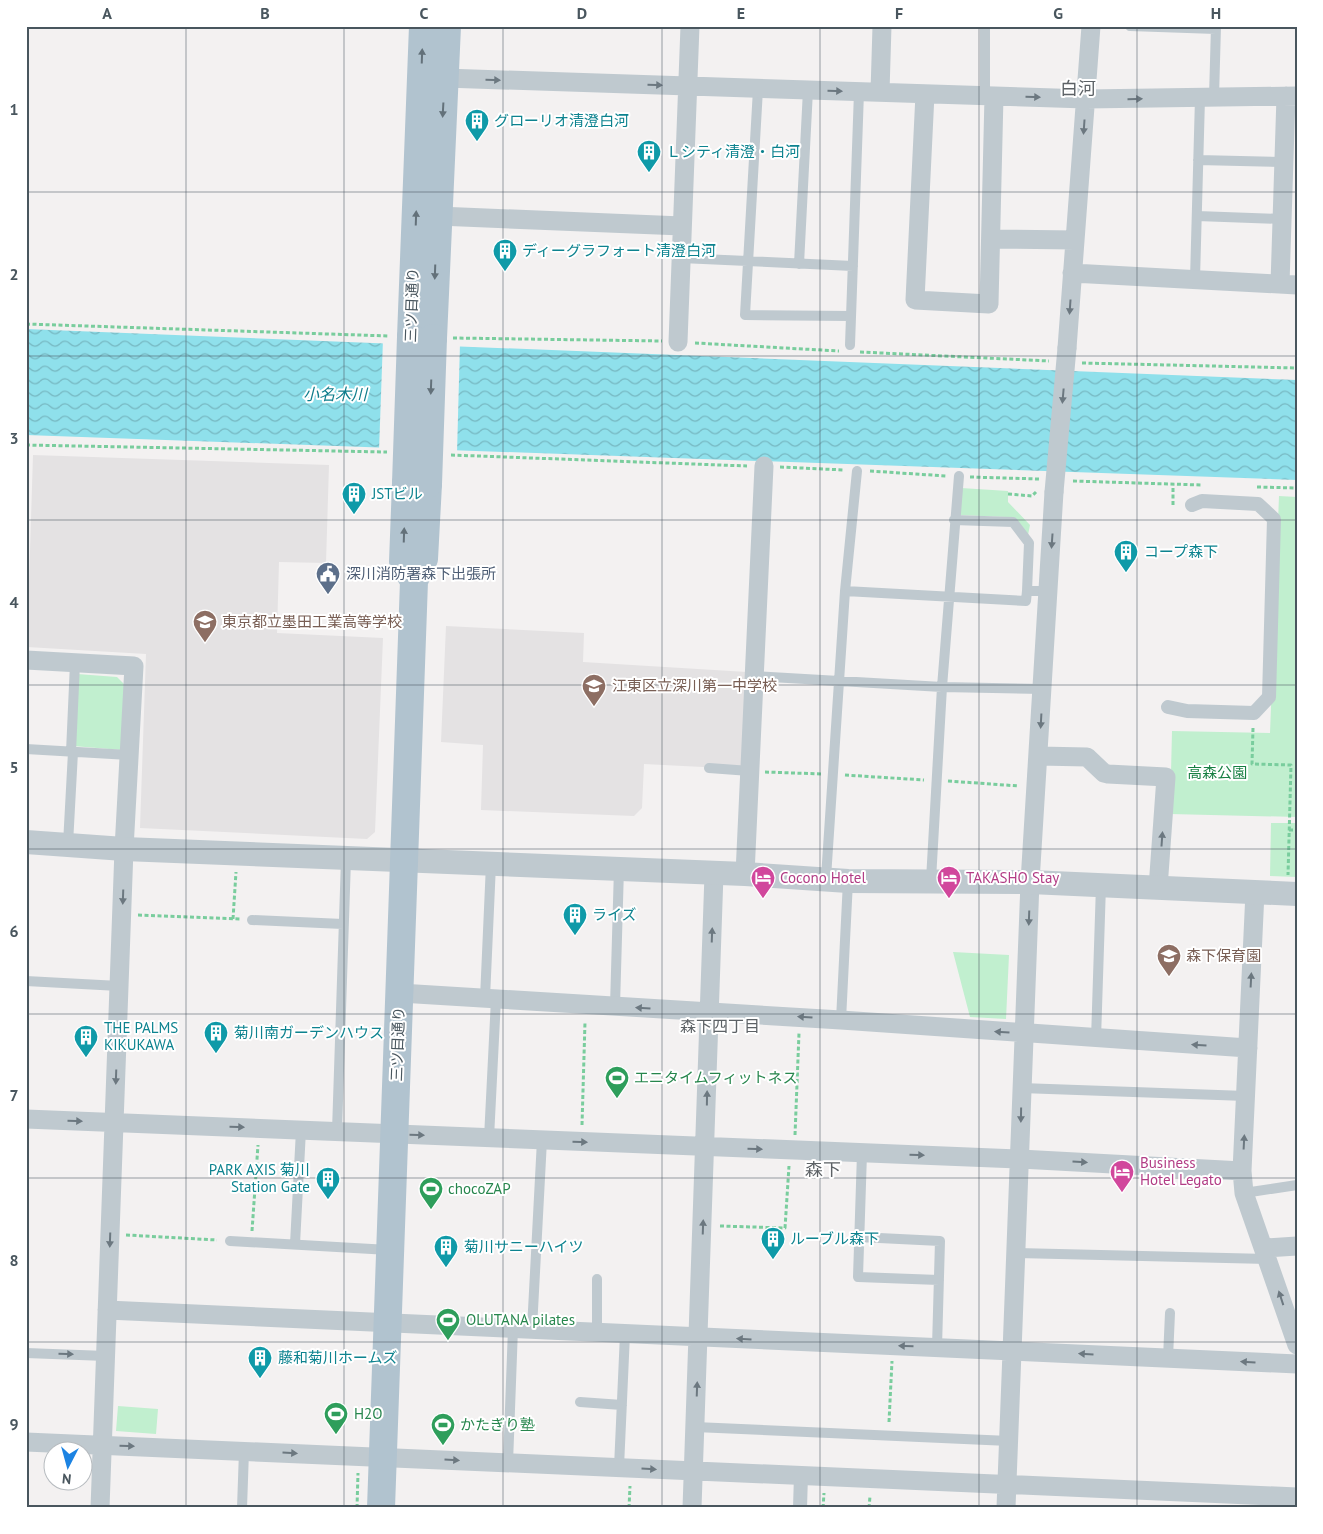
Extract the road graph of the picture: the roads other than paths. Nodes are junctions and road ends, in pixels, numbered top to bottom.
1 (423, 26) edge
2 (447, 26) edge
3 (690, 26) edge
4 (882, 26) edge
5 (985, 26) edge
6 (1091, 26) edge
7 (1130, 26) edge
8 (1216, 28) edge
9 (444, 78) junction
10 (688, 86) junction
11 (758, 89) junction
12 (808, 90) junction
13 (859, 92) junction
14 (880, 92) junction
15 (925, 94) junction
16 (989, 96) junction
17 (1291, 96) edge
18 (1207, 98) junction
19 (1086, 99) junction
20 (1198, 160) junction
21 (1284, 162) junction
22 (438, 216) junction
23 (1197, 216) junction
24 (1282, 219) junction
25 (682, 226) junction
26 (991, 239) junction
27 (1075, 240) junction
28 (681, 258) junction
29 (748, 262) junction
30 (799, 264) junction
31 (853, 266) junction
32 (1072, 273) junction
33 (1195, 279) junction
34 (1288, 284) edge
35 (851, 316) junction
36 (422, 337) junction
37 (678, 342) dead end
38 (850, 345) dead end
39 (764, 466) road end
40 (857, 471) road end
41 (959, 476) road end
42 (954, 520) junction
43 (1027, 590) junction
44 (1049, 591) junction
45 (845, 592) junction
46 (948, 597) junction
47 (26, 660) edge
48 (74, 663) junction
49 (754, 676) junction
50 (839, 681) junction
51 (942, 687) junction
52 (1042, 689) junction
53 (1254, 713) joint
54 (26, 749) edge
55 (72, 752) junction
56 (129, 755) junction
57 (1039, 756) junction
58 (709, 768) dead end
59 (750, 771) junction
60 (26, 842) edge
61 (68, 844) junction
62 (124, 849) junction
63 (346, 859) junction
64 (404, 861) junction
65 (491, 864) junction
66 (620, 868) junction
67 (714, 874) junction
68 (745, 874) junction
69 (837, 879) junction
70 (931, 880) junction
71 (1030, 882) junction
72 (1101, 885) junction
73 (1292, 887) edge
74 (1158, 888) junction
75 (1255, 892) junction
76 (252, 920) road end
77 (343, 924) junction
78 (26, 981) edge
79 (119, 986) junction
80 (400, 993) junction
81 (490, 998) junction
82 (615, 1006) junction
83 (709, 1012) junction
84 (841, 1020) junction
85 (1025, 1034) junction
86 (1096, 1039) junction
87 (1248, 1048) junction
88 (1021, 1088) junction
89 (1246, 1096) junction
90 (26, 1119) edge
91 (114, 1122) junction
92 (301, 1130) junction
93 (337, 1131) junction
94 (394, 1134) junction
95 (489, 1138) junction
96 (542, 1140) junction
97 (706, 1147) junction
98 (862, 1153) junction
99 (1020, 1159) junction
100 (1242, 1171) junction
101 (1297, 1185) edge
102 (1244, 1193) junction
103 (859, 1237) junction
104 (230, 1241) road end
105 (295, 1244) junction
106 (1297, 1246) edge
107 (390, 1250) junction
108 (1017, 1253) junction
109 (1266, 1254) junction
110 (597, 1279) dead end
111 (939, 1280) junction
112 (107, 1310) junction
113 (1170, 1313) dead end
114 (387, 1323) junction
115 (512, 1328) junction
116 (532, 1329) junction
117 (597, 1332) junction
118 (626, 1334) junction
119 (699, 1337) junction
120 (1297, 1345) edge
121 (937, 1347) junction
122 (1011, 1351) junction
123 (26, 1353) edge
124 (106, 1356) junction
125 (1168, 1358) junction
126 (1297, 1364) edge
127 (580, 1402) dead end
128 (622, 1404) junction
129 (695, 1427) junction
130 (1009, 1441) junction
131 (26, 1442) edge
132 (102, 1445) junction
133 (244, 1451) junction
134 (370, 1462) junction
135 (508, 1463) junction
136 (619, 1468) junction
137 (694, 1471) junction
138 (802, 1475) junction
139 (1007, 1484) junction
140 (1297, 1497) edge
141 (100, 1508) edge
142 (242, 1508) edge
143 (381, 1508) edge
144 (692, 1508) edge
145 (800, 1508) edge
146 (1006, 1508) edge

36 -> 1 main road, 三ツ目通り
2 - 9 main road, 三ツ目通り
3 - 10 street
4 - 14 street
5 - 16 lane
6 - 19 street
7 - 8 lane
8 - 18 lane
9 -> 10 street
9 -> 22 main road, 三ツ目通り
10 - 11 street
10 - 25 street
11 - 12 street
11 - 29 lane
12 -> 13 street
12 - 30 lane
13 - 14 street
13 - 31 lane
14 - 15 street
15 - 16 street
15 - 26 street
16 -> 19 street
16 - 26 street
17 - 18 street
17 - 21 street
19 -> 18 street
18 - 20 lane
19 -> 27 street
20 - 21 lane
20 - 23 lane
21 - 24 street
22 - 25 street
22 -> 36 main road, 三ツ目通り
23 - 24 lane
23 - 33 lane
24 - 34 street
25 - 28 street
26 - 27 street
27 - 32 street
28 - 29 lane
28 - 37 street
29 - 30 lane
29 - 35 lane
30 - 31 lane
31 - 35 lane
32 - 33 street
32 -> 44 street, bridge
33 - 34 street
35 - 38 lane
36 - 64 main road, 三ツ目通り, bridge
39 - 49 street
40 - 45 lane
41 - 42 lane
42 - 43 lane
42 - 46 lane
43 - 44 lane
43 - 46 lane
44 - 52 street
45 - 46 lane
45 - 50 lane
46 - 51 lane
47 - 48 street
48 - 55 lane
48 - 56 street
49 - 50 lane
49 - 59 street
50 - 51 lane
50 - 69 lane
51 - 52 lane
51 - 70 lane
52 -> 57 street
53 - 53 street
54 - 55 lane
55 - 56 lane
55 - 61 lane
56 - 62 street
57 - 71 street
74 -> 57 street
58 - 59 lane
59 - 68 street
60 - 61 street
61 - 62 street
62 - 63 street
62 -> 79 street
63 - 64 street
63 - 77 lane
64 - 65 street
64 - 80 main road, 三ツ目通り
65 - 66 street
65 - 81 lane
66 - 67 street
66 - 82 lane
67 - 68 street
83 -> 67 street
68 - 69 street
69 - 70 street
69 - 84 lane
70 - 71 street
71 - 72 street
71 -> 85 street
72 - 74 street
72 - 86 lane
73 - 75 street
74 - 75 street
87 -> 75 street
76 - 77 lane
77 - 93 lane
78 - 79 lane
79 -> 91 street
80 - 81 street
80 - 94 main road, 三ツ目通り
81 - 82 street
81 - 95 lane
83 -> 82 street
84 -> 83 street
97 -> 83 street
85 -> 84 street
85 - 86 street
85 - 88 street
87 -> 86 street
87 - 89 street
88 - 89 lane
88 -> 99 street
100 -> 89 street
90 -> 91 street
91 -> 92 street
91 -> 112 street
92 - 93 street
92 - 105 lane
93 - 94 street
94 -> 95 street
94 - 107 main road, 三ツ目通り
95 - 96 street
96 -> 97 street
96 - 116 lane
97 -> 98 street
119 -> 97 street
98 -> 99 street
98 - 103 lane
99 -> 100 street
99 - 108 street
100 - 102 street
101 - 102 lane
102 - 109 street
103 - 111 lane
103 - 111 lane
104 - 105 lane
105 - 107 lane
106 - 109 street
107 - 114 main road, 三ツ目通り
108 - 109 lane
108 - 122 street
120 -> 109 street
110 - 117 lane
111 - 121 lane
112 - 114 street
112 - 124 street
113 - 125 lane
114 - 115 street
114 - 134 main road, 三ツ目通り
115 - 116 street
115 - 135 lane
116 - 117 street
117 - 118 street
118 - 119 street
118 - 128 lane
121 -> 119 street
129 -> 119 street
121 - 122 street
125 -> 122 street
122 - 130 street
123 -> 124 lane
124 - 132 street
126 -> 125 street
127 - 128 lane
128 - 136 lane
129 - 130 lane
129 - 137 street
130 - 139 street
131 - 132 street
132 -> 133 street
132 - 141 street
133 -> 134 street
133 - 142 lane
134 -> 135 street
134 - 143 main road, 三ツ目通り
135 - 136 street
136 -> 137 street
137 - 138 street
137 - 144 street
138 - 139 street
138 - 145 street
139 - 140 street
139 - 146 street

